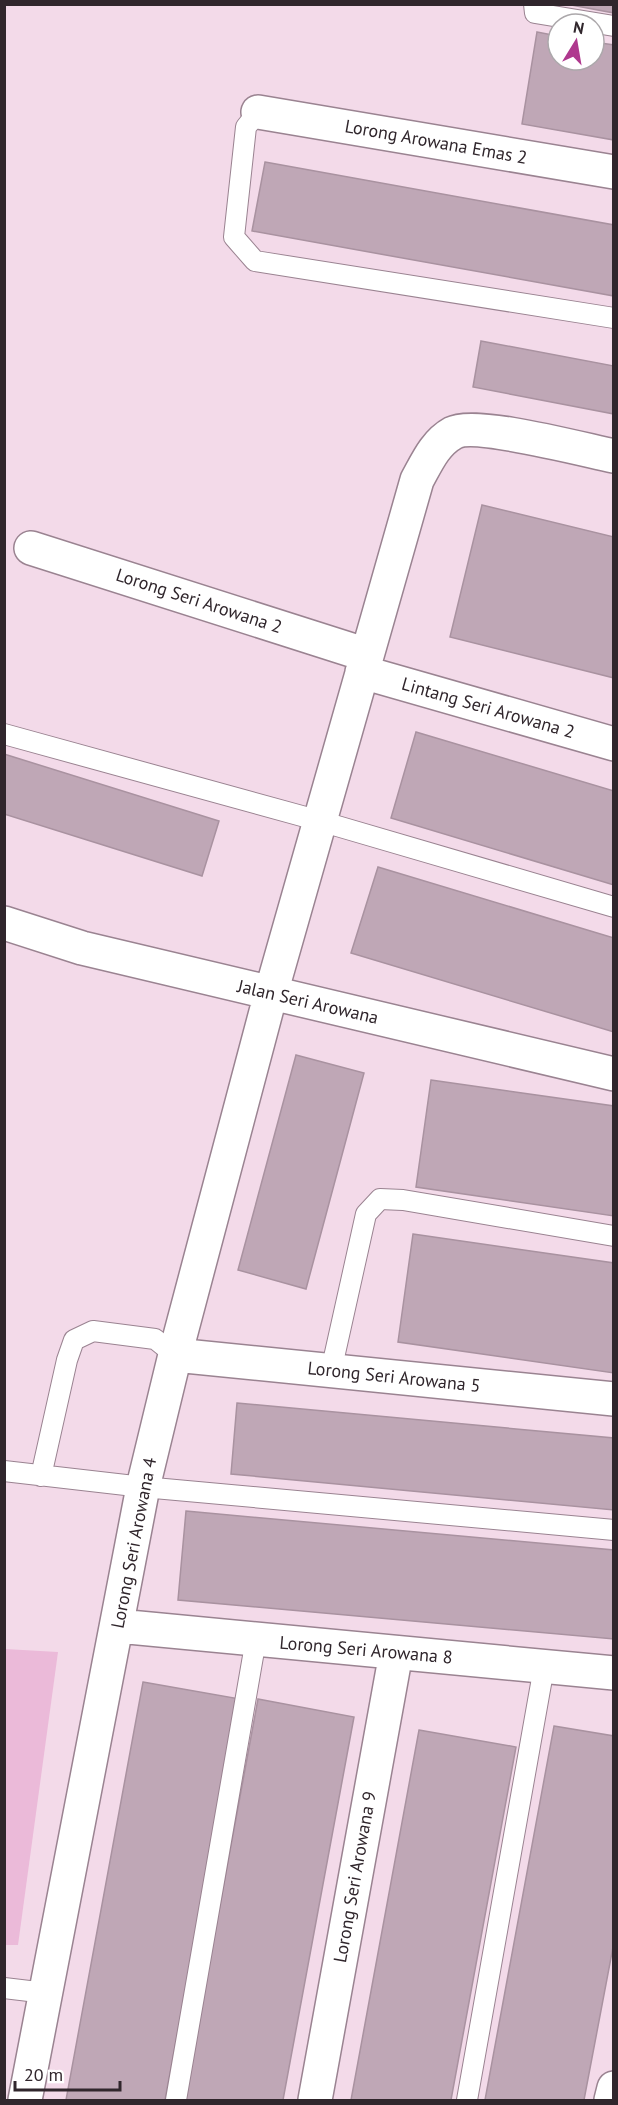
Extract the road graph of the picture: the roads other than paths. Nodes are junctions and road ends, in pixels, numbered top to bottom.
1 (534, 4) edge
2 (614, 26) edge
3 (258, 112) joint
4 (614, 172) edge
5 (614, 318) edge
6 (614, 456) edge
7 (31, 548) dead end
8 (365, 664) junction
9 (4, 734) edge
10 (614, 744) edge
11 (320, 821) junction
12 (614, 907) edge
13 (4, 922) edge
14 (271, 993) junction
15 (614, 1074) edge
16 (614, 1236) edge
17 (175, 1355) junction
18 (331, 1371) junction
19 (614, 1399) edge
20 (4, 1472) edge
21 (41, 1476) junction
22 (143, 1487) junction
23 (614, 1530) edge
24 (118, 1626) junction
25 (256, 1639) junction
26 (396, 1653) junction
27 (544, 1667) junction
28 (614, 1673) edge
29 (4, 1988) edge
30 (46, 1994) junction
31 (614, 2088) edge
32 (25, 2100) edge
33 (176, 2100) edge
34 (315, 2100) edge
35 (467, 2100) edge
36 (611, 2100) edge

1 - 2 lane
3 - 4 street, Lorong Arowana Emas 2
3 - 5 lane
6 - 8 street, Lorong Seri Arowana 4
7 - 8 street, Lorong Seri Arowana 2
8 - 10 street, Lintang Seri Arowana 2
8 - 11 street, Lorong Seri Arowana 4
9 - 11 lane
11 - 12 lane
11 - 14 street, Lorong Seri Arowana 4
13 - 14 street, Jalan Seri Arowana
14 - 15 street, Jalan Seri Arowana
14 - 17 street, Lorong Seri Arowana 4
16 - 18 lane
17 - 18 street, Lorong Seri Arowana 5
17 - 21 lane
17 - 22 street, Lorong Seri Arowana 4
18 - 19 street, Lorong Seri Arowana 5
20 - 21 lane
21 - 22 lane
22 - 23 lane
22 - 24 street, Lorong Seri Arowana 4
24 - 25 street, Lorong Seri Arowana 8
24 - 30 street, Lorong Seri Arowana 4
25 - 26 street, Lorong Seri Arowana 8
25 - 33 lane
26 - 27 street, Lorong Seri Arowana 8
26 - 34 street, Lorong Seri Arowana 9
27 - 28 street, Lorong Seri Arowana 8
27 - 35 lane
29 - 30 lane
30 - 32 street, Lorong Seri Arowana 4
31 - 36 street

